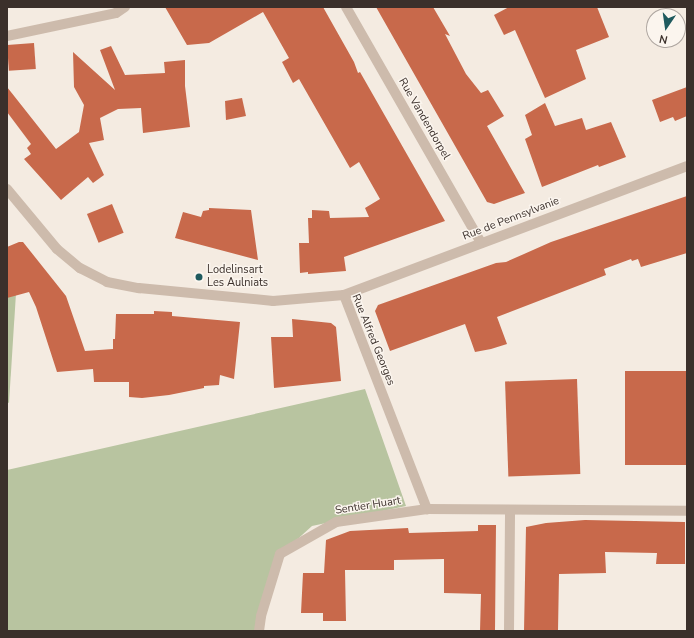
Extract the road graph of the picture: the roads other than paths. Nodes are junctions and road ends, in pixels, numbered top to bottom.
1 (125, 7) edge
2 (346, 7) edge
3 (7, 36) edge
4 (687, 166) edge
5 (7, 189) edge
6 (481, 243) junction
7 (344, 295) junction
8 (427, 509) junction
9 (510, 510) junction
10 (687, 511) edge
11 (259, 631) edge
12 (509, 631) edge

1 - 3 street
2 - 6 street, Rue Vandendorpel
4 - 6 street, Rue de Pennsylvanie
5 - 7 street, Rue Alfred Georges
6 - 7 street, Rue de Pennsylvanie
7 - 8 street, Rue Alfred Georges
8 - 9 street
8 - 11 street, Sentier Huart
9 - 10 street
9 - 12 street

